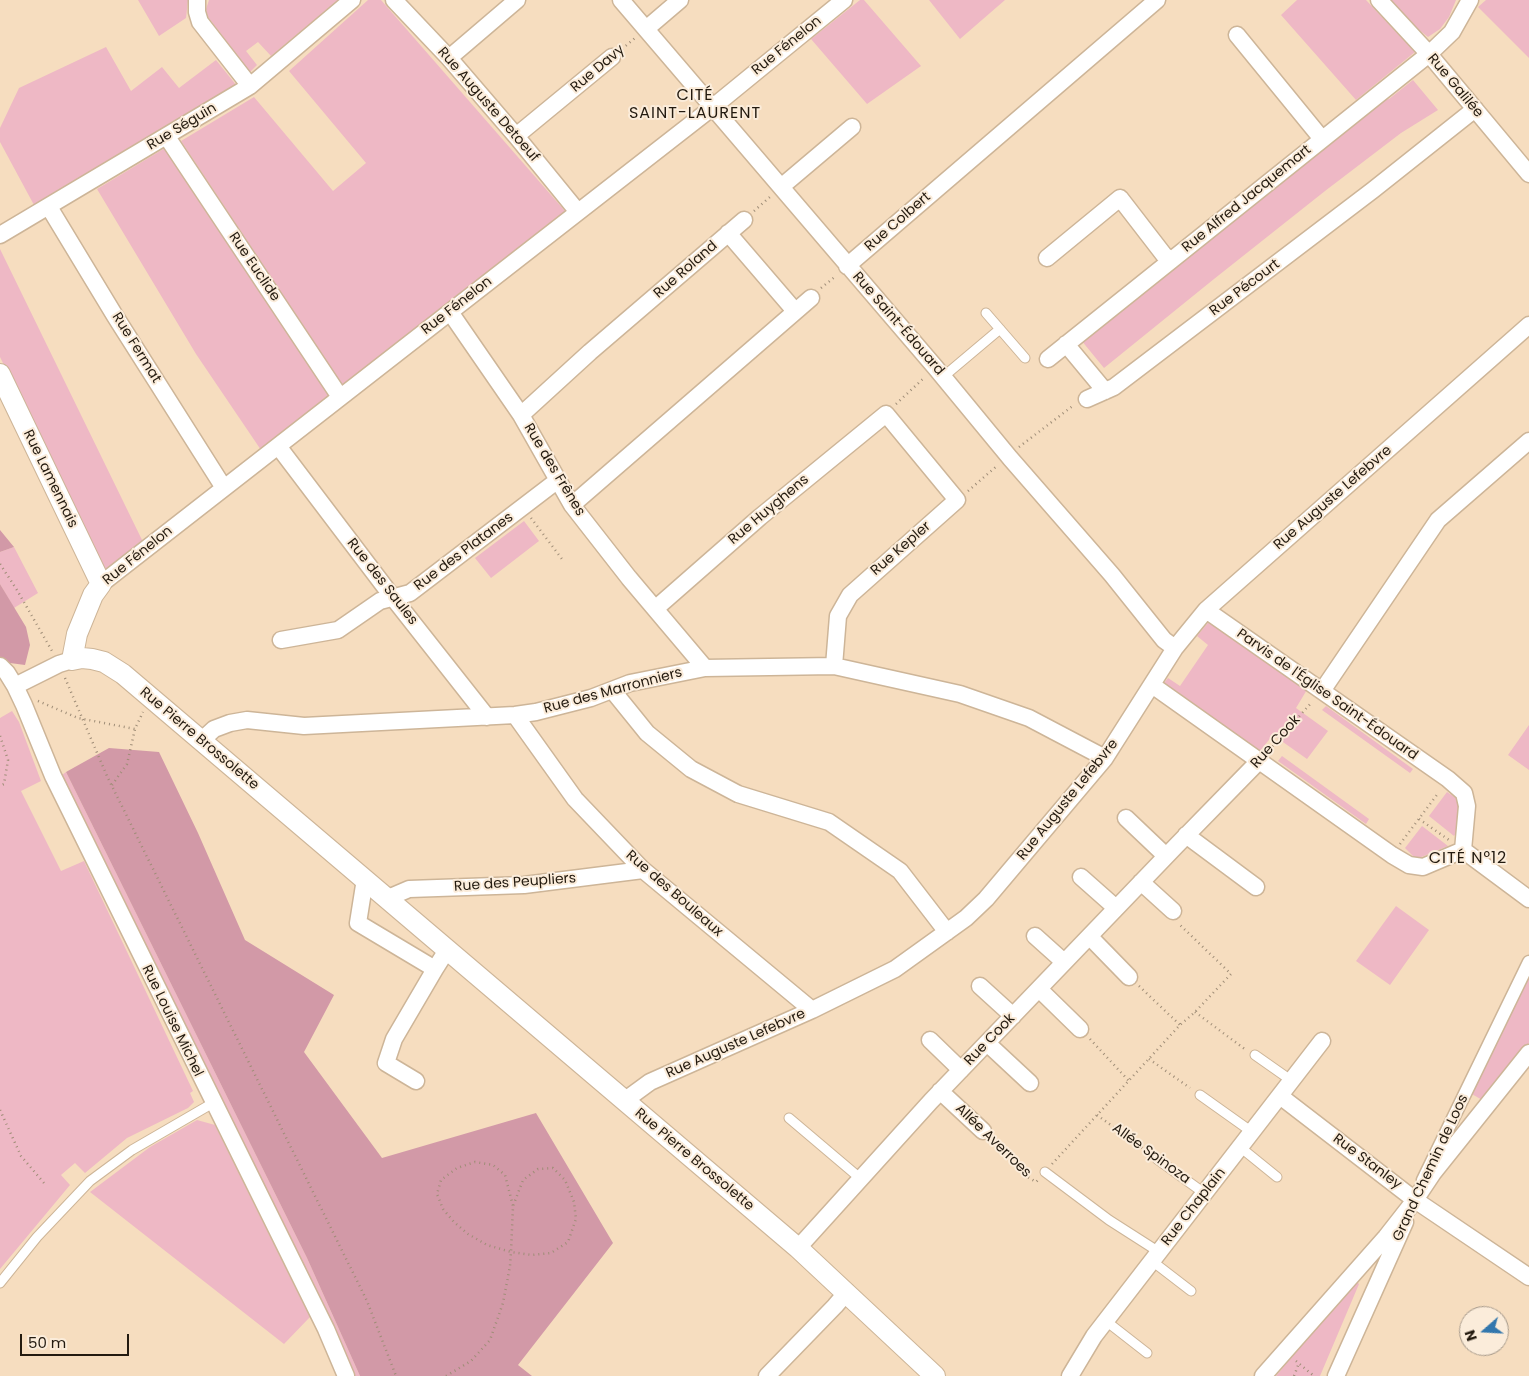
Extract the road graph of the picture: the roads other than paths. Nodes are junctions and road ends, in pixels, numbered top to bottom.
1 (197, 0) edge
2 (352, 0) edge
3 (394, 0) edge
4 (517, 0) edge
5 (621, 0) edge
6 (680, 0) edge
7 (844, 0) edge
8 (1157, 0) edge
9 (1379, 0) edge
10 (1470, 0) edge
11 (646, 29) junction
12 (1237, 35) dead end
13 (1428, 54) junction
14 (449, 58) junction
15 (612, 58) road end
16 (250, 86) junction
17 (713, 107) junction
18 (1475, 109) junction
19 (852, 127) dead end
20 (516, 136) junction
21 (167, 137) junction
22 (1322, 139) junction
23 (1529, 174) edge
24 (781, 187) junction
25 (49, 207) junction
26 (578, 212) junction
27 (744, 220) road end
28 (728, 233) junction
29 (0, 235) edge
30 (1047, 258) dead end
31 (1171, 260) junction
32 (847, 266) junction
33 (811, 298) road end
34 (795, 311) junction
35 (450, 312) junction
36 (986, 313) dead end
37 (1529, 325) edge
38 (1000, 329) junction
39 (1066, 344) junction
40 (1025, 358) dead end
41 (1048, 359) dead end
42 (939, 372) junction
43 (2, 382) edge
44 (1105, 391) junction
45 (340, 397) junction
46 (1087, 399) road end
47 (521, 415) junction
48 (1529, 441) edge
49 (278, 446) junction
50 (558, 480) junction
51 (224, 488) junction
52 (957, 500) joint
53 (572, 505) junction
54 (101, 584) junction
55 (394, 598) junction
56 (655, 609) junction
57 (1206, 610) junction
58 (83, 621) junction
59 (281, 640) dead end
60 (1175, 648) junction
61 (66, 662) junction
62 (104, 662) junction
63 (0, 666) edge
64 (834, 666) junction
65 (704, 668) junction
66 (1152, 685) junction
67 (15, 686) junction
68 (613, 691) junction
69 (1322, 691) junction
70 (514, 715) junction
71 (488, 716) junction
72 (201, 741) junction
73 (1105, 758) junction
74 (1260, 760) junction
75 (1126, 818) dead end
76 (1186, 835) junction
77 (1463, 850) junction
78 (1166, 856) junction
79 (643, 870) junction
80 (1081, 877) dead end
81 (365, 880) junction
82 (1141, 882) junction
83 (1256, 887) dead end
84 (388, 898) junction
85 (1529, 899) edge
86 (1116, 908) junction
87 (1173, 911) road end
88 (947, 932) junction
89 (1035, 936) dead end
90 (1090, 937) junction
91 (447, 950) junction
92 (1064, 962) junction
93 (1529, 962) edge
94 (435, 969) junction
95 (1129, 977) road end
96 (980, 986) dead end
97 (1039, 989) junction
98 (812, 1010) junction
99 (1013, 1016) junction
100 (1080, 1029) road end
101 (930, 1040) dead end
102 (1322, 1041) dead end
103 (987, 1043) junction
104 (1529, 1053) edge
105 (1255, 1055) road end
106 (961, 1070) junction
107 (416, 1081) dead end
108 (1292, 1081) junction
109 (1030, 1083) dead end
110 (940, 1091) junction
111 (1200, 1095) road end
112 (1280, 1096) junction
113 (624, 1101) junction
114 (213, 1103) junction
115 (789, 1118) dead end
116 (982, 1131) road end
117 (1252, 1132) junction
118 (1240, 1147) junction
119 (1157, 1158) road end
120 (1045, 1172) road end
121 (1277, 1177) dead end
122 (861, 1179) junction
123 (1204, 1193) junction
124 (1416, 1200) junction
125 (798, 1248) junction
126 (1156, 1257) junction
127 (1529, 1277) edge
128 (0, 1283) edge
129 (1191, 1291) dead end
130 (846, 1292) junction
131 (1106, 1321) junction
132 (1148, 1353) dead end
133 (346, 1376) edge
134 (767, 1376) edge
135 (934, 1376) edge
136 (1070, 1376) edge
137 (1263, 1376) edge
138 (1336, 1376) edge

1 - 16 street
2 - 16 street, Rue Séguin
3 - 14 street, Rue Auguste Detoeuf
4 - 14 street
5 - 11 street, Rue Saint-Édouard
6 - 11 street
7 - 17 street, Rue Fénelon
8 - 32 street, Rue Colbert
9 - 13 street, Rue Galilée
10 - 13 street, Rue Alfred Jacquemart
11 - 17 street, Rue Saint-Édouard
12 - 22 street
13 - 18 street, Rue Galilée
13 - 22 street, Rue Alfred Jacquemart
14 - 20 street, Rue Auguste Detoeuf
15 - 20 street, Rue Davy
16 - 21 street, Rue Séguin
17 - 24 street, Rue Saint-Édouard
17 - 26 street, Rue Fénelon
18 - 23 street, Rue Galilée
18 - 44 street, Rue Pécourt
19 - 24 street
20 - 26 street, Rue Auguste Detoeuf
21 - 25 street, Rue Séguin
21 - 45 street, Rue Euclide
22 - 31 street, Rue Alfred Jacquemart
24 - 32 street, Rue Saint-Édouard
25 - 29 street, Rue Séguin
25 - 51 street, Rue Fermat
26 - 35 street, Rue Fénelon
27 - 28 street, Rue Roland
28 - 34 street
28 - 47 street, Rue Roland
30 - 31 street
31 - 39 street, Rue Alfred Jacquemart
32 - 42 street, Rue Saint-Édouard
33 - 34 street
34 - 53 street
35 - 45 street, Rue Fénelon
35 - 47 street, Rue des Frênes
36 - 38 lane
37 - 57 street, Rue Auguste Lefebvre
38 - 40 lane
38 - 42 lane
39 - 41 street, Rue Alfred Jacquemart
39 - 44 street
42 - 60 street, Rue Saint-Édouard
43 - 54 street, Rue Lamennais
44 - 46 street, Rue Pécourt
45 - 49 street, Rue Fénelon
47 - 50 street, Rue des Frênes
48 - 69 street
49 - 51 street, Rue Fénelon
49 - 55 street, Rue des Saules
50 - 53 street, Rue des Frênes
50 - 55 street, Rue des Platanes
51 - 54 street, Rue Fénelon
52 - 56 street, Rue Huyghens
52 - 64 street, Rue Kepler
53 - 56 street, Rue des Frênes
54 - 58 street, Rue Fénelon
55 - 59 street, Rue des Platanes
55 - 71 street, Rue des Saules
56 - 65 street, Rue des Frênes
57 - 60 street, Rue Auguste Lefebvre
57 - 69 street, Parvis de l'Église Saint-Édouard
58 - 61 street, Rue Fénelon
58 - 62 street
60 - 66 street, Rue Auguste Lefebvre
61 - 62 street, Rue Pierre Brossolette
61 - 67 street, Rue Pierre Brossolette
62 - 72 street, Rue Pierre Brossolette
63 - 67 street, Rue Louise Michel
64 - 65 street, Rue des Marronniers
64 - 73 street, Rue des Marronniers
65 - 68 street, Rue des Marronniers
66 - 73 street, Rue Auguste Lefebvre
66 - 74 street
67 - 114 street, Rue Louise Michel
68 - 70 street, Rue des Marronniers
68 - 88 street
69 - 77 street, Parvis de l'Église Saint-Édouard
70 - 71 street, Rue des Marronniers
70 - 79 street, Rue des Bouleaux
71 - 72 street, Rue des Marronniers
72 - 81 street, Rue Pierre Brossolette
73 - 88 street, Rue Auguste Lefebvre
74 - 76 street, Rue Cook
74 - 77 street
75 - 78 street
76 - 78 street, Rue Cook
76 - 83 street
77 - 85 street
78 - 82 street, Rue Cook
79 - 84 street, Rue des Peupliers
79 - 98 street, Rue des Bouleaux
80 - 86 street
81 - 84 street, Rue Pierre Brossolette
81 - 94 street
82 - 86 street, Rue Cook
82 - 87 street
84 - 91 street, Rue Pierre Brossolette
86 - 90 street, Rue Cook
88 - 98 street, Rue Auguste Lefebvre
89 - 92 street
90 - 92 street, Rue Cook
90 - 95 street
91 - 94 street
91 - 113 street, Rue Pierre Brossolette
92 - 97 street, Rue Cook
93 - 124 street, Grand Chemin de Loos
94 - 107 street
96 - 99 street
97 - 99 street, Rue Cook
97 - 100 street
98 - 113 street, Rue Auguste Lefebvre
99 - 103 street, Rue Cook
101 - 106 street
102 - 108 street, Rue Chaplain
103 - 106 street, Rue Cook
103 - 109 street
104 - 124 street
105 - 108 lane
106 - 110 street, Rue Cook
108 - 112 street, Rue Chaplain
110 - 116 street, Allée Averroes
110 - 122 street, Rue Cook
111 - 117 lane
112 - 117 street, Rue Chaplain
112 - 124 street, Rue Stanley
113 - 125 street, Rue Pierre Brossolette
114 - 128 lane
114 - 133 street, Rue Louise Michel
115 - 122 lane
117 - 118 street, Rue Chaplain
118 - 121 lane
118 - 123 street, Rue Chaplain
119 - 123 lane, Allée Spinoza
120 - 126 lane
122 - 125 street, Rue Cook
123 - 126 street, Rue Chaplain
124 - 127 street, Rue Stanley
124 - 137 street
124 - 138 street, Grand Chemin de Loos
125 - 130 street, Rue Pierre Brossolette
126 - 129 lane
126 - 131 street, Rue Chaplain
130 - 134 street
130 - 135 street, Rue Pierre Brossolette
131 - 132 lane
131 - 136 street, Rue Chaplain

